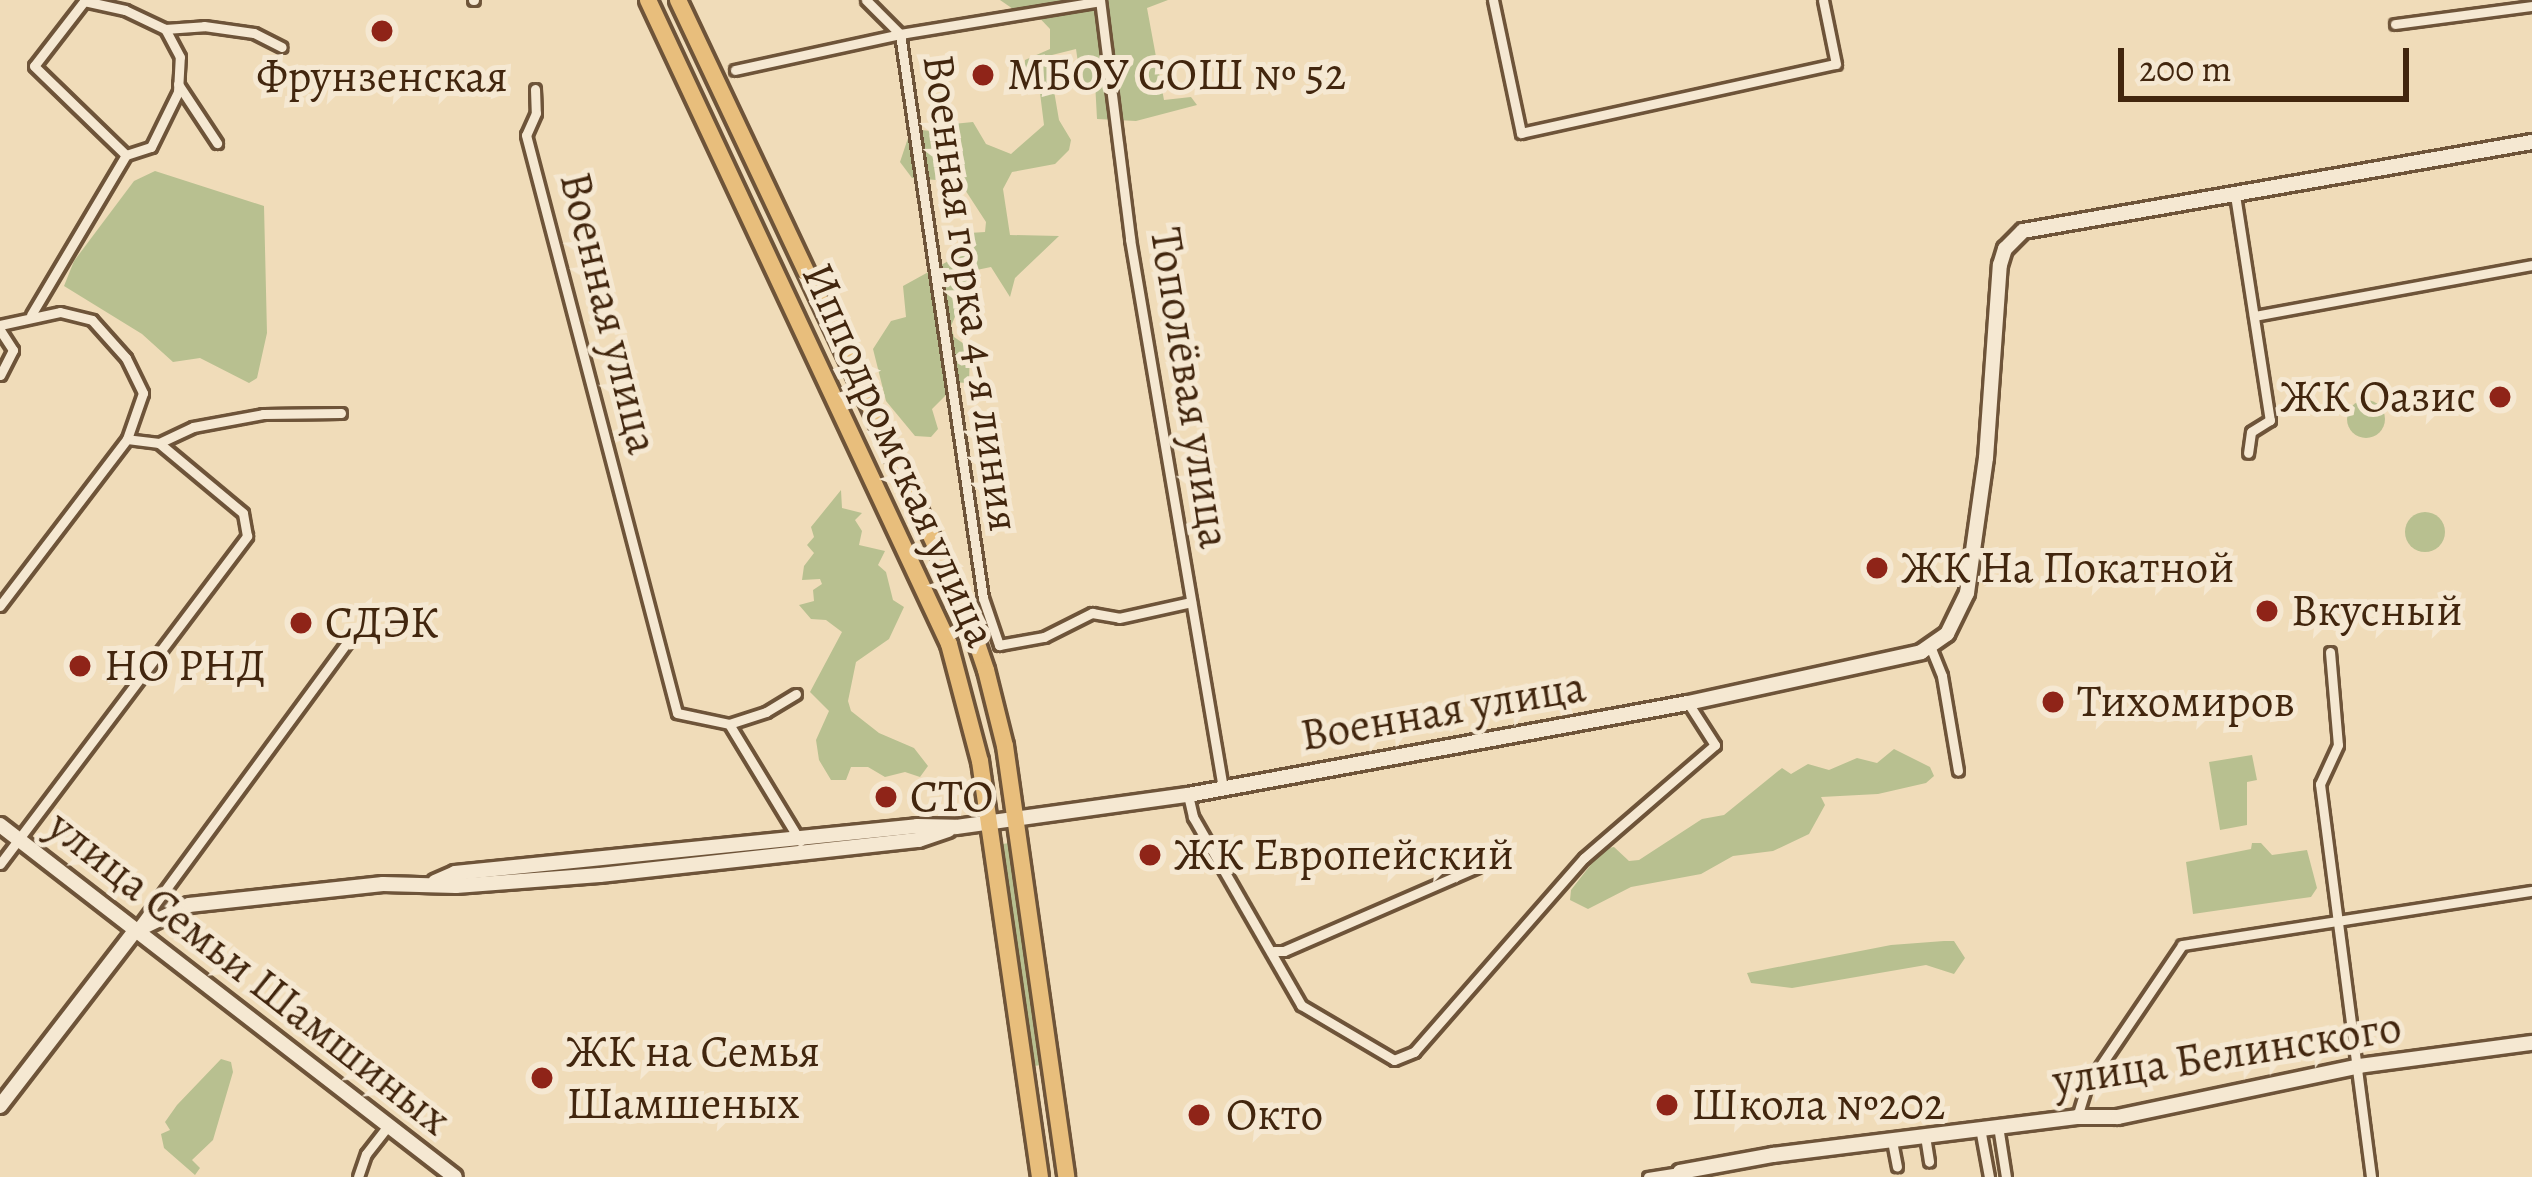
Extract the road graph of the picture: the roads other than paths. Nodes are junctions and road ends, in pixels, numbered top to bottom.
1 (648, 0) edge
2 (678, 0) edge
3 (866, 0) edge
4 (1492, 0) edge
5 (1822, 0) edge
6 (84, 1) edge
7 (1098, 1) edge
8 (2532, 6) edge
9 (2395, 24) dead end
10 (165, 28) junction
11 (900, 34) junction
12 (282, 47) dead end
13 (735, 70) dead end
14 (178, 84) junction
15 (535, 89) dead end
16 (2532, 142) edge
17 (217, 143) dead end
18 (127, 155) junction
19 (2235, 195) junction
20 (2532, 265) edge
21 (31, 315) junction
22 (2254, 316) junction
23 (0, 328) edge
24 (0, 376) edge
25 (341, 413) dead end
26 (127, 439) junction
27 (159, 443) junction
28 (2248, 453) dead end
29 (950, 577) junction
30 (927, 589) junction
31 (1191, 602) junction
32 (0, 607) edge
33 (354, 633) dead end
34 (1934, 644) junction
35 (2330, 652) dead end
36 (796, 694) dead end
37 (1688, 703) junction
38 (729, 724) junction
39 (1958, 771) dead end
40 (1223, 788) junction
41 (1188, 794) junction
42 (1016, 820) junction
43 (990, 823) junction
44 (0, 826) edge
45 (19, 840) junction
46 (801, 847) junction
47 (0, 864) edge
48 (1477, 867) dead end
49 (2532, 891) edge
50 (2338, 920) junction
51 (135, 931) junction
52 (1274, 951) junction
53 (2532, 1043) edge
54 (2359, 1066) junction
55 (0, 1106) edge
56 (2078, 1117) junction
57 (388, 1126) junction
58 (1998, 1126) junction
59 (1980, 1128) junction
60 (1925, 1136) junction
61 (1892, 1141) junction
62 (1929, 1162) dead end
63 (1897, 1167) dead end
64 (1681, 1175) edge
65 (358, 1177) edge
66 (455, 1177) edge
67 (1040, 1177) edge
68 (1066, 1177) edge
69 (1648, 1177) edge
70 (1989, 1177) edge
71 (2006, 1177) edge
72 (2371, 1177) edge

1 - 30 highway, Ипподромская улица
2 - 29 highway, Ипподромская улица
3 - 11 street
4 - 5 street
6 - 10 street
6 - 18 street
7 - 11 street
7 - 31 street, Тополёвая улица
8 - 9 street
10 - 12 street
10 - 14 street
11 - 13 street
11 - 31 street, Военная горка 4-я линия
14 - 17 street
14 - 18 street
15 - 38 street, Военная улица
16 - 19 main road
18 - 21 street
19 - 22 street
19 - 34 main road
20 - 22 street
21 - 23 street
21 - 26 street
22 - 28 street
23 - 24 street
25 - 27 street
26 - 27 street
26 - 32 street
27 - 45 street
29 - 30 highway
29 - 42 highway, Ипподромская улица
30 - 43 highway, Ипподромская улица
31 - 40 street, Тополёвая улица
33 - 51 street
34 - 37 main road, Военная улица
34 - 39 street
35 - 50 street
36 - 38 street
37 - 40 main road, Военная улица
37 - 52 street
38 - 46 street
40 - 41 main road, Военная улица
41 - 42 main road, Военная улица
41 - 52 street
42 - 43 main road, Военная улица
42 - 68 highway, Ипподромская улица
43 - 46 main road, Военная улица
43 - 67 highway, Ипподромская улица
44 - 45 main road, улица Семьи Шамшиных
45 - 47 street
45 - 51 main road, улица Семьи Шамшиных
46 - 51 main road, Военная улица
48 - 52 street
49 - 50 street
50 - 54 street
50 - 56 street
51 - 55 main road
51 - 57 main road, улица Семьи Шамшиных
53 - 54 main road, улица Белинского
54 - 56 main road, улица Белинского
54 - 72 street
56 - 58 main road, улица Белинского
57 - 65 street
57 - 66 main road, улица Семьи Шамшиных
58 - 59 main road, улица Белинского
58 - 71 street
59 - 60 main road, улица Белинского
59 - 70 street
60 - 61 main road, улица Белинского
60 - 62 street
61 - 63 street
61 - 64 main road, улица Белинского
64 - 69 street, улица Белинского

